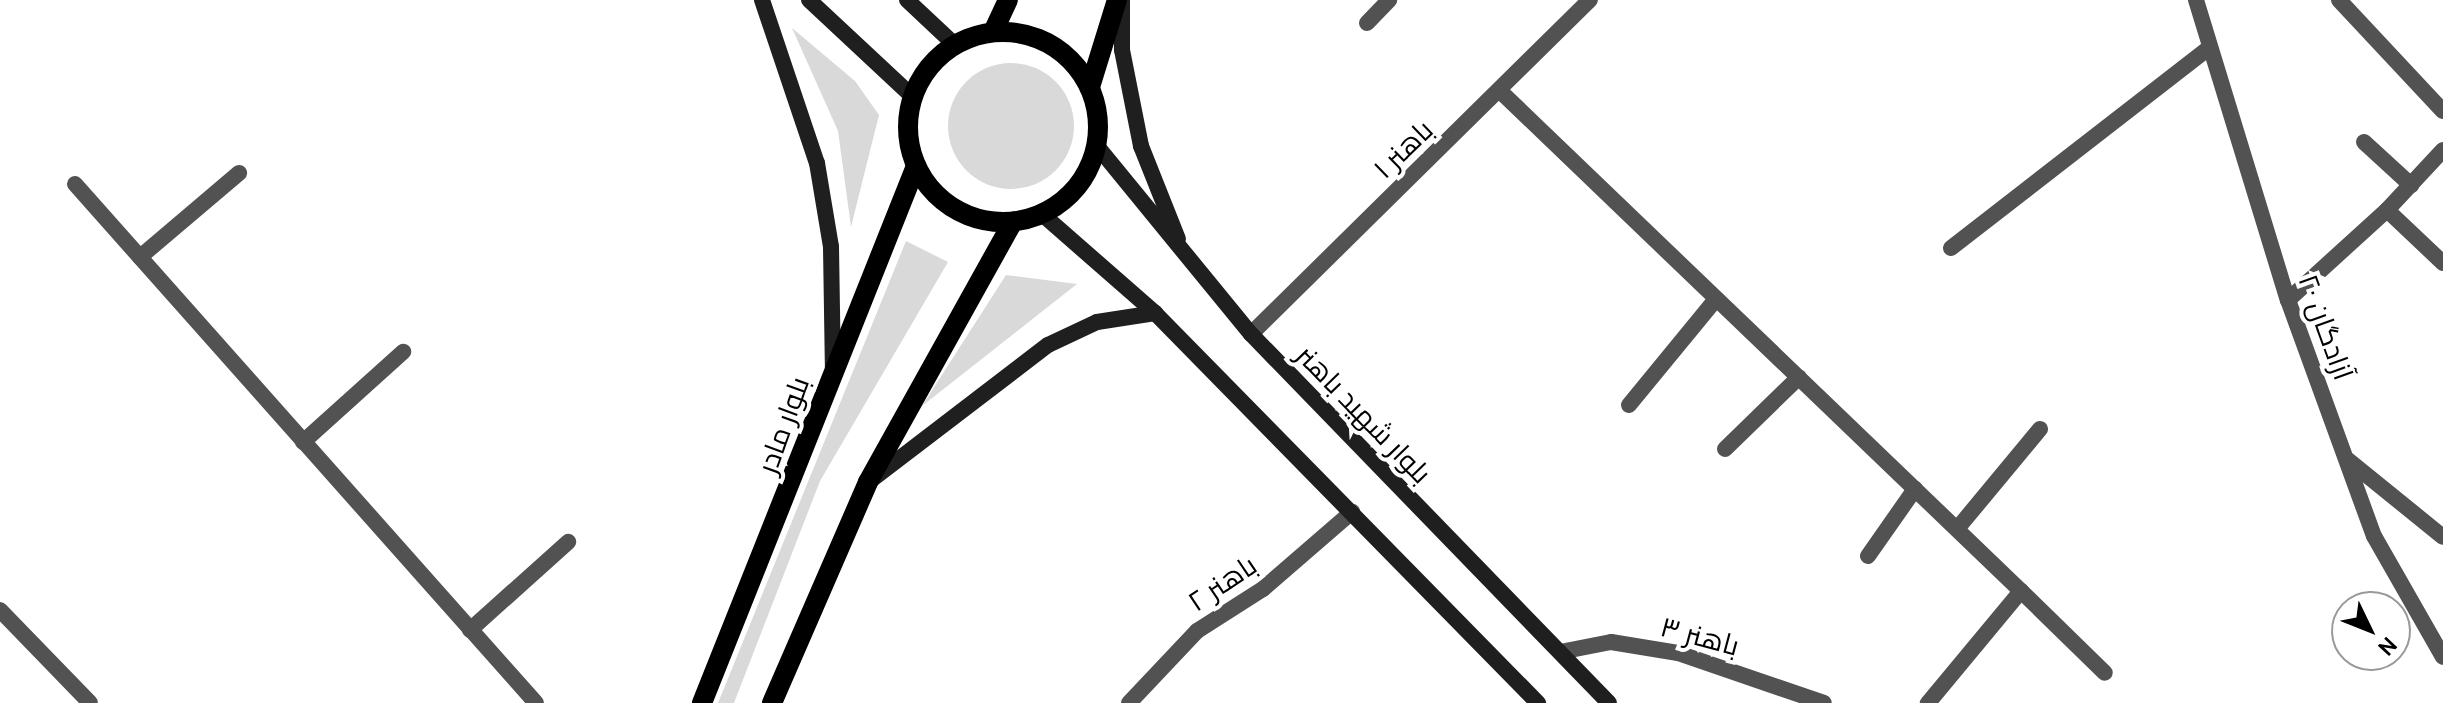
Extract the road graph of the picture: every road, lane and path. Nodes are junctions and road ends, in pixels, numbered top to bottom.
1 (762, 0) edge
2 (809, 0) edge
3 (907, 0) edge
4 (1008, 0) edge
5 (1119, 0) edge
6 (1389, 0) edge
7 (1590, 0) edge
8 (2196, 0) edge
9 (2339, 0) edge
10 (1367, 23) dead end
11 (993, 32) junction
12 (955, 45) junction
13 (2206, 50) junction
14 (1090, 87) junction
15 (1500, 91) junction
16 (913, 97) junction
17 (2443, 111) edge
18 (2364, 142) dead end
19 (1097, 146) junction
20 (2443, 150) edge
21 (916, 166) junction
22 (239, 173) dead end
23 (75, 184) dead end
24 (2411, 185) junction
25 (2387, 210) junction
26 (1042, 214) junction
27 (1013, 222) junction
28 (1951, 248) dead end
29 (140, 257) junction
30 (1187, 259) junction
31 (2443, 263) edge
32 (1716, 299) junction
33 (2288, 300) junction
34 (1155, 313) junction
35 (1251, 334) junction
36 (403, 352) dead end
37 (833, 371) junction
38 (1799, 377) junction
39 (1629, 405) dead end
40 (2040, 429) dead end
41 (303, 442) junction
42 (1725, 449) dead end
43 (2348, 460) junction
44 (868, 482) junction
45 (1915, 489) junction
46 (1352, 512) junction
47 (1957, 529) junction
48 (2443, 537) edge
49 (568, 542) dead end
50 (1868, 556) dead end
51 (2021, 591) junction
52 (0, 610) edge
53 (470, 630) junction
54 (1560, 652) junction
55 (2443, 657) edge
56 (2105, 673) dead end
57 (90, 703) edge
58 (536, 703) edge
59 (702, 703) edge
60 (772, 703) edge
61 (1129, 703) edge
62 (1538, 703) edge
63 (1609, 703) edge
64 (1824, 703) edge
65 (1928, 703) edge

1 - 37 main road
2 - 16 main road
3 - 12 main road
4 - 11 main road
5 - 14 main road
5 - 30 main road
6 - 10 street
7 - 15 street, باهنر ۱
8 - 13 street, آزادگان ۲۰
9 - 17 street
11 - 12 main road
11 - 14 main road
12 - 16 main road
13 - 28 street
13 - 33 street, آزادگان ۲۰
14 - 19 main road
15 - 32 street
15 - 35 street, باهنر ۱
16 - 21 main road
18 - 24 street
19 - 26 main road
19 - 30 main road, بلوار شهید باهنر
20 - 24 street
21 - 27 main road
21 - 37 main road, بلوار مادر
22 - 29 street
23 - 29 street
24 - 25 street
25 - 31 street
25 - 33 street
26 - 27 main road
26 - 34 main road
27 - 44 main road
29 - 41 street
30 - 35 main road, بلوار شهید باهنر
32 - 38 street
32 - 39 street
33 - 43 street, آزادگان ۲۰
34 - 44 main road
34 - 46 main road
35 - 54 main road, بلوار شهید باهنر
36 - 41 street
37 - 59 main road, بلوار مادر
38 - 42 street
38 - 45 street
40 - 47 street
41 - 53 street
43 - 48 street
43 - 55 street, آزادگان ۲۰
44 - 60 main road
45 - 47 street
45 - 50 street
46 - 61 street, باهنر ۲
46 - 62 main road
47 - 51 street
49 - 53 street
51 - 56 street
51 - 65 street
52 - 57 street
53 - 58 street
54 - 63 main road, بلوار شهید باهنر
54 - 64 street, باهنر ۳

